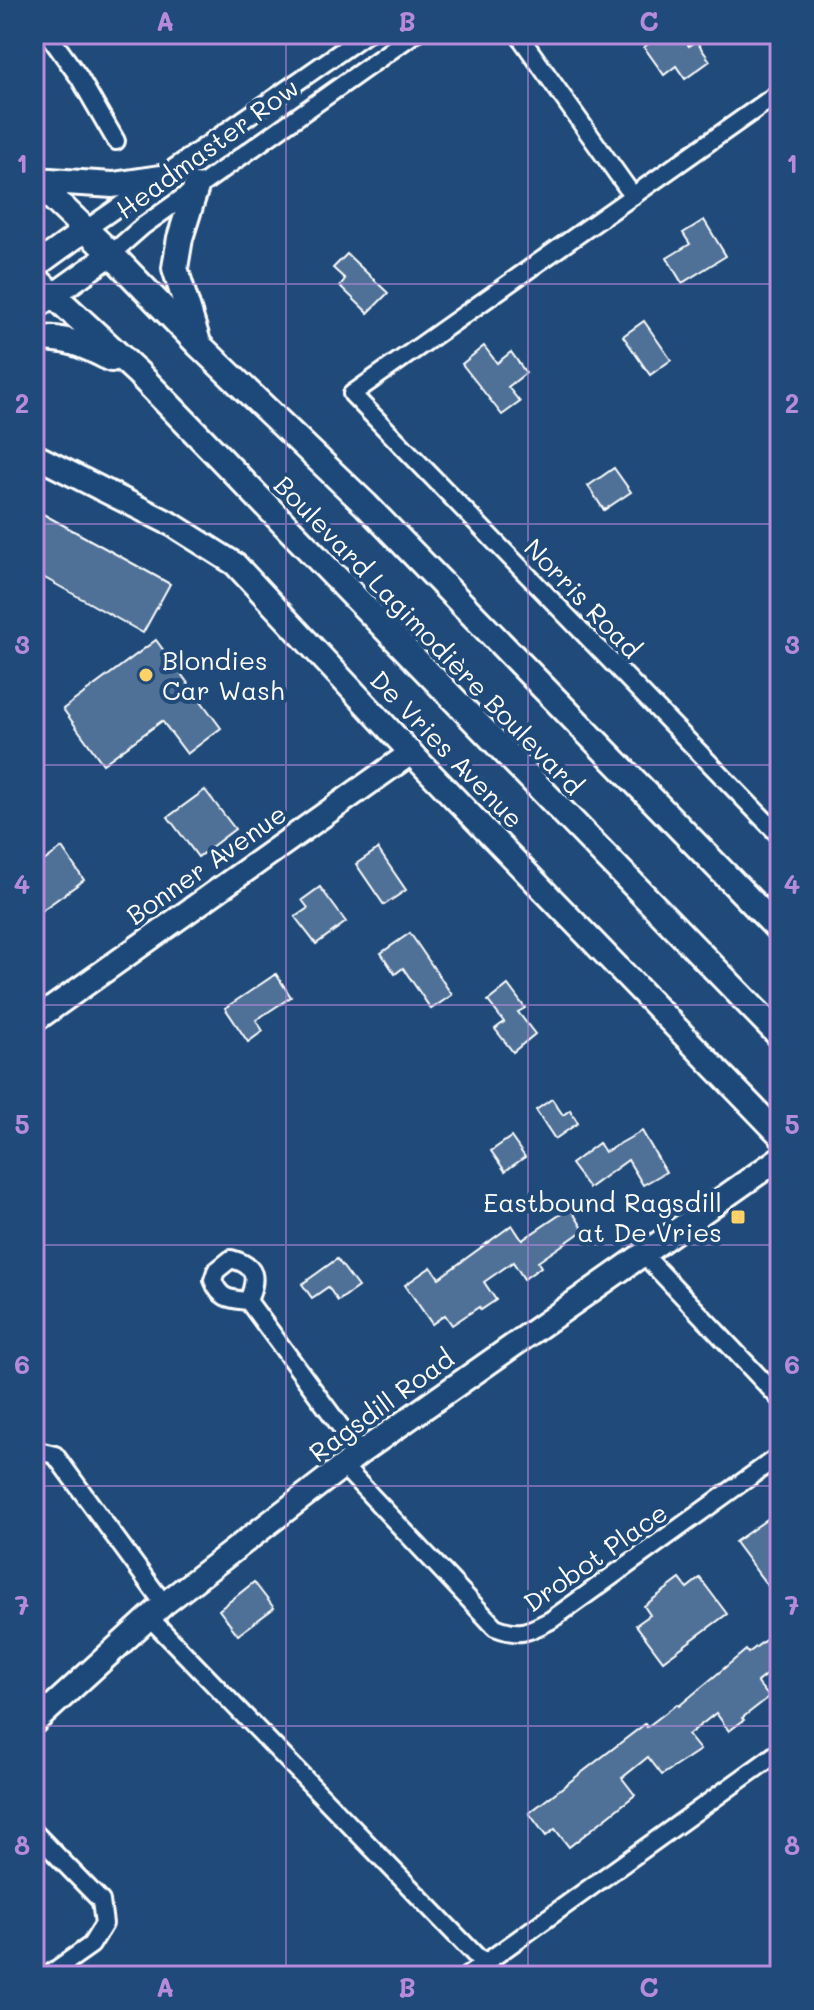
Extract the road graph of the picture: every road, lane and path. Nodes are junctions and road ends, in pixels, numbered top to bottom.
1 (48, 34) edge
2 (366, 34) edge
3 (414, 34) edge
4 (518, 34) edge
5 (780, 92) edge
6 (116, 141) dead end
7 (160, 178) junction
8 (34, 180) edge
9 (196, 187) junction
10 (633, 196) junction
11 (85, 230) junction
12 (111, 254) junction
13 (34, 267) edge
14 (34, 277) edge
15 (55, 295) junction
16 (34, 309) edge
17 (34, 339) edge
18 (199, 345) junction
19 (138, 373) junction
20 (34, 455) edge
21 (411, 753) junction
22 (780, 836) edge
23 (780, 931) edge
24 (34, 1021) edge
25 (780, 1036) edge
26 (780, 1135) edge
27 (780, 1158) edge
28 (644, 1255) junction
29 (248, 1301) dead end
30 (780, 1399) edge
31 (34, 1450) edge
32 (780, 1455) edge
33 (351, 1459) junction
34 (156, 1611) junction
35 (34, 1723) edge
36 (780, 1751) edge
37 (34, 1832) edge
38 (484, 1964) junction
39 (47, 1976) edge
40 (467, 1976) edge

1 - 6 street
2 - 7 street, Headmaster Row
3 - 9 street, Headmaster Row
4 - 10 street
5 - 10 street
7 - 8 main road
7 - 11 street, Headmaster Row
8 - 11 main road, Boulevard Lagimodière Boulevard
9 - 12 street, Headmaster Row
9 - 18 main road
10 - 22 street, Norris Road
11 - 12 main road, Boulevard Lagimodière Boulevard
11 - 13 street, Headmaster Row
12 - 15 street, Headmaster Row
12 - 18 main road, Boulevard Lagimodière Boulevard
14 - 15 main road, Boulevard Lagimodière Boulevard
15 - 16 street, Headmaster Row
15 - 19 main road, Boulevard Lagimodière Boulevard
17 - 19 main road
18 - 23 main road, Boulevard Lagimodière Boulevard
19 - 25 main road, Boulevard Lagimodière Boulevard
20 - 21 street, De Vries Avenue
21 - 24 street, Bonner Avenue
21 - 26 street, De Vries Avenue
27 - 28 street, Ragsdill Road
28 - 30 street
28 - 33 street, Ragsdill Road
29 - 33 street, Drobot Place
31 - 34 street
32 - 33 street, Drobot Place
33 - 34 street, Ragsdill Road
34 - 35 street, Ragsdill Road
34 - 38 street
36 - 38 street
37 - 39 street
38 - 40 street

